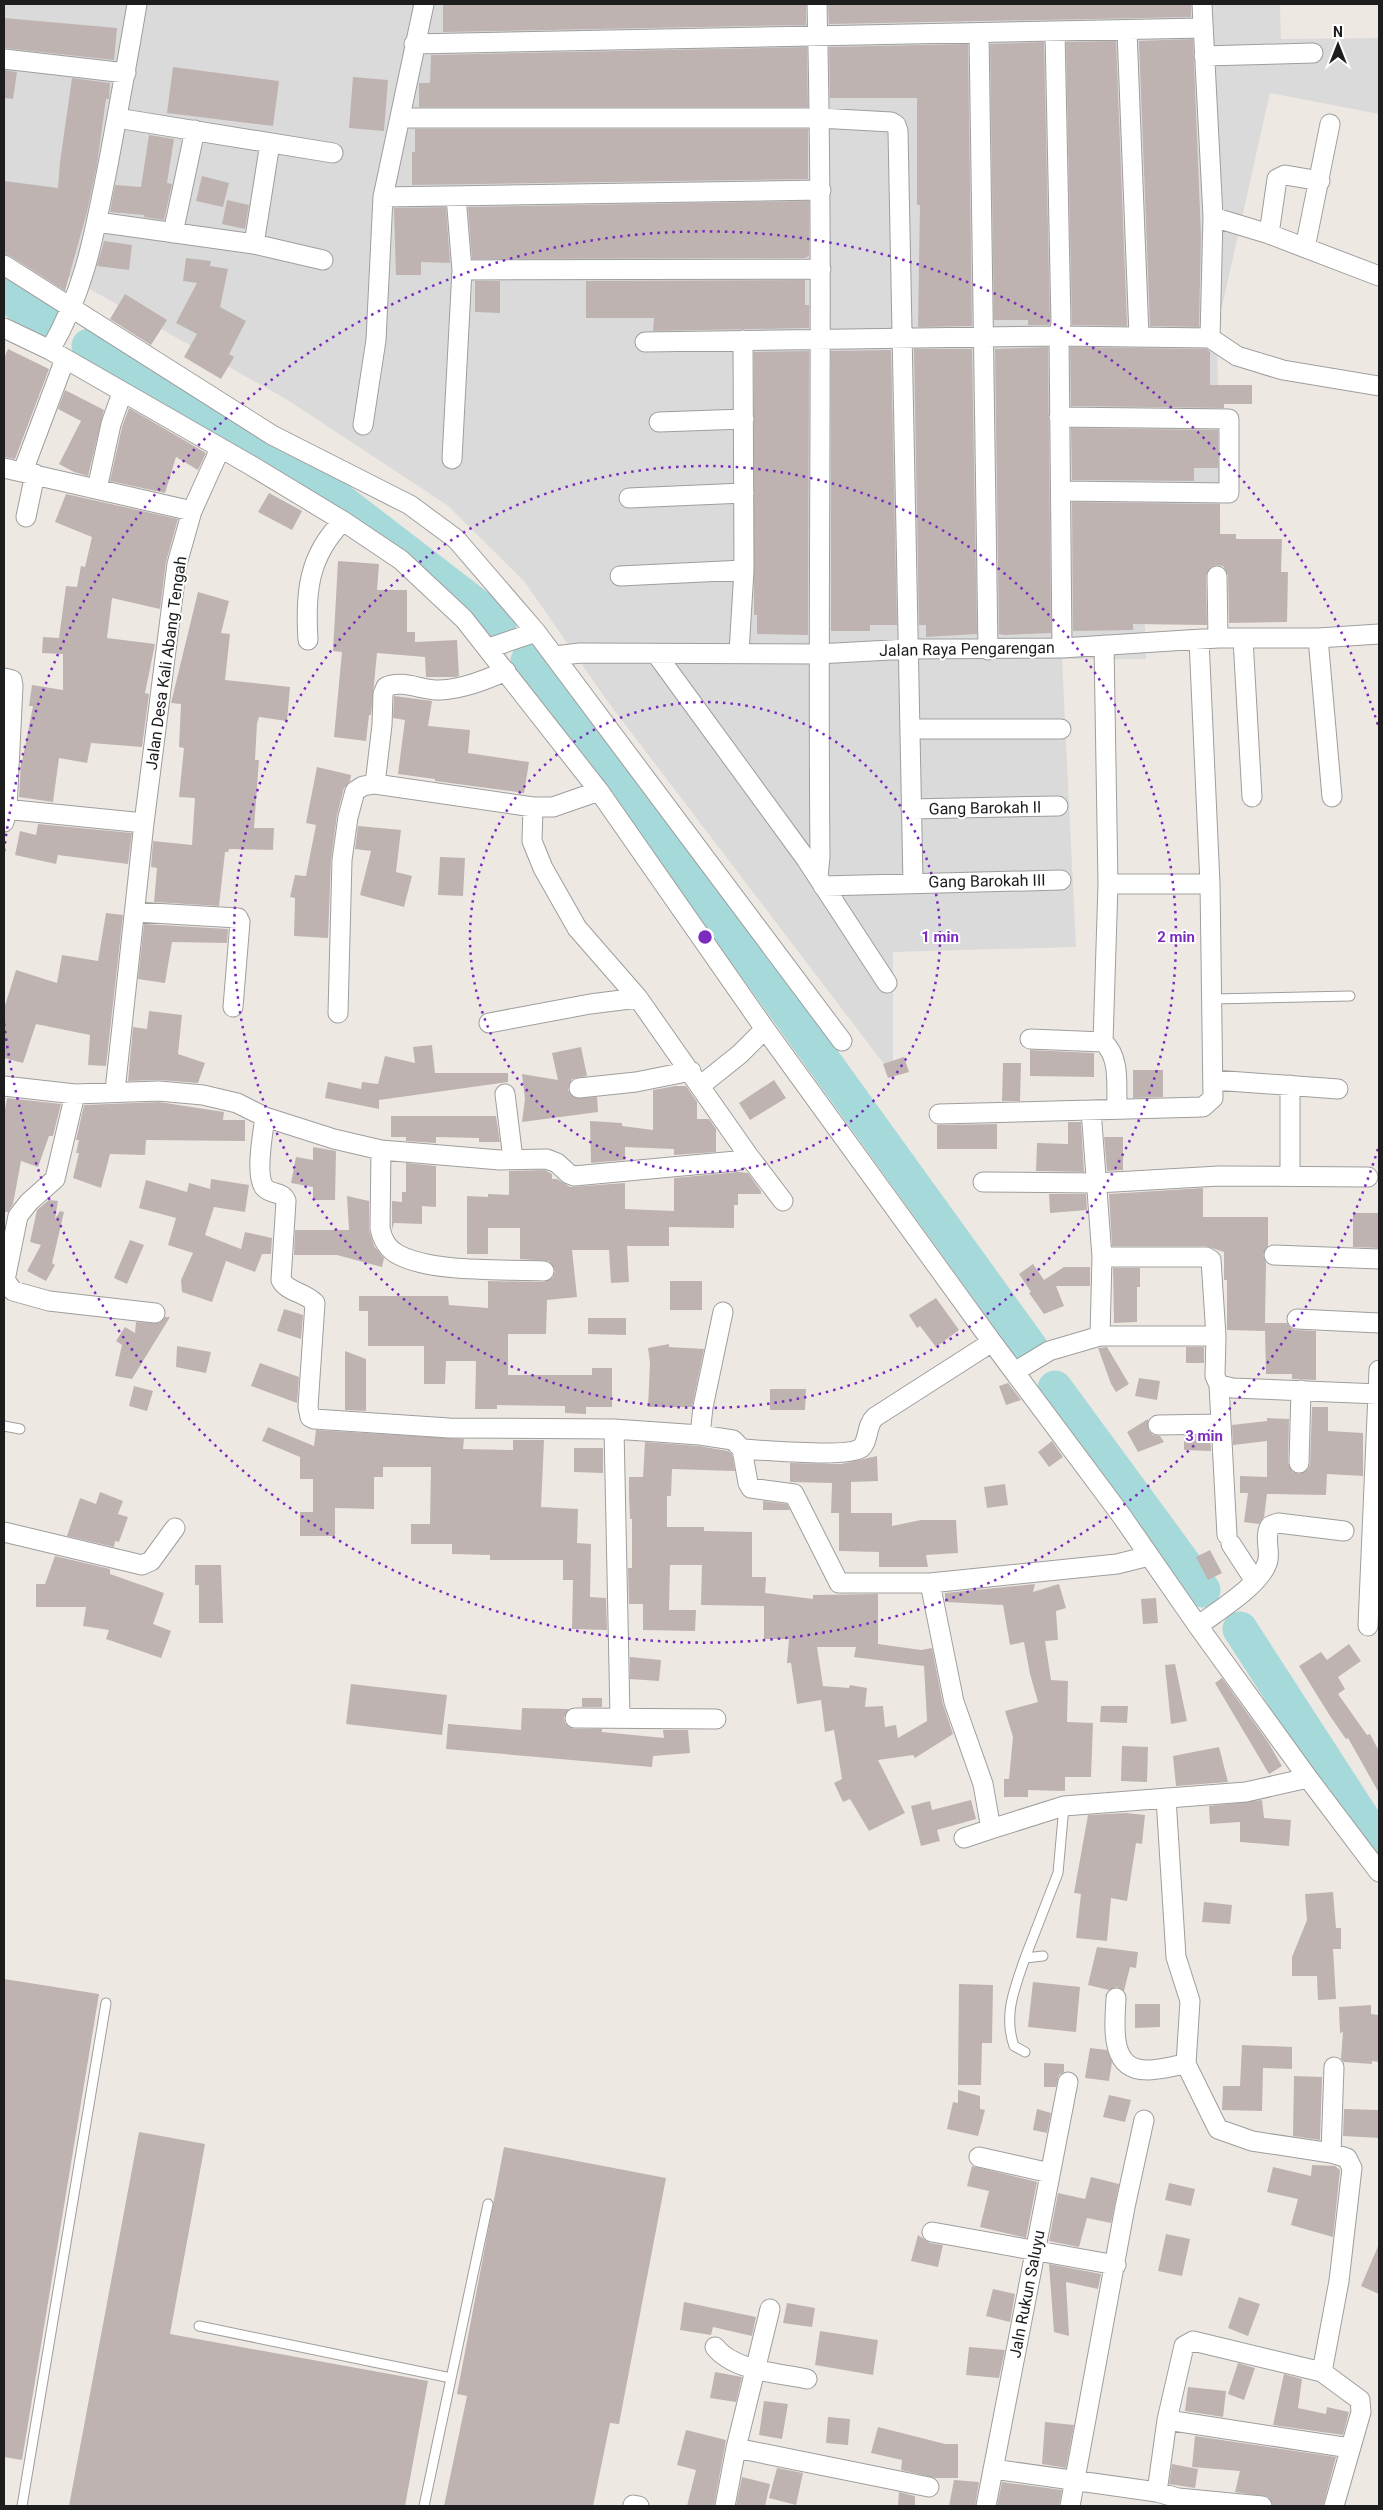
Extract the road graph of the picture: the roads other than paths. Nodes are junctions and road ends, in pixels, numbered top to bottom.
1 (137, 4) edge
2 (424, 4) edge
3 (817, 4) edge
4 (1202, 4) edge
5 (1203, 28) junction
6 (1127, 31) junction
7 (1055, 32) junction
8 (979, 33) junction
9 (818, 35) junction
10 (414, 44) junction
11 (1313, 54) dead end
12 (1204, 56) junction
13 (4, 59) edge
14 (126, 73) junction
15 (117, 118) junction
16 (401, 118) junction
17 (819, 118) junction
18 (1330, 124) dead end
19 (195, 130) junction
20 (270, 143) junction
21 (333, 153) dead end
22 (1320, 181) junction
23 (821, 190) junction
24 (456, 196) junction
25 (384, 197) junction
26 (1213, 218) junction
27 (97, 222) junction
28 (173, 233) junction
29 (1269, 234) junction
30 (254, 244) junction
31 (1305, 248) junction
32 (323, 260) dead end
33 (4, 264) edge
34 (821, 269) junction
35 (462, 270) junction
36 (1379, 276) edge
37 (70, 310) junction
38 (4, 329) edge
39 (1059, 336) junction
40 (1139, 336) junction
41 (982, 338) junction
42 (1210, 338) junction
43 (820, 339) junction
44 (901, 339) junction
45 (743, 340) junction
46 (645, 342) dead end
47 (57, 348) junction
48 (1379, 386) edge
49 (122, 393) junction
50 (1059, 417) junction
51 (744, 419) junction
52 (659, 422) dead end
53 (363, 425) dead end
54 (225, 452) junction
55 (452, 459) dead end
56 (4, 468) edge
57 (29, 472) junction
58 (97, 488) junction
59 (1061, 491) junction
60 (744, 493) junction
61 (629, 498) dead end
62 (192, 511) junction
63 (26, 517) dead end
64 (343, 521) junction
65 (744, 570) junction
66 (620, 576) dead end
67 (1218, 576) dead end
68 (1379, 634) edge
69 (1218, 638) junction
70 (1318, 638) junction
71 (1242, 639) junction
72 (308, 640) dead end
73 (511, 640) junction
74 (1199, 640) junction
75 (1104, 645) junction
76 (1062, 648) junction
77 (908, 649) junction
78 (988, 650) junction
79 (739, 652) junction
80 (818, 654) junction
81 (657, 655) junction
82 (555, 656) junction
83 (506, 671) junction
84 (4, 678) edge
85 (910, 729) junction
86 (1061, 729) dead end
87 (375, 784) junction
88 (599, 791) junction
89 (1252, 797) dead end
90 (1332, 797) dead end
91 (1058, 806) dead end
92 (533, 807) junction
93 (911, 809) junction
94 (5, 813) edge
95 (144, 823) junction
96 (1061, 880) dead end
97 (821, 882) junction
98 (913, 883) junction
99 (1108, 884) junction
100 (1210, 884) junction
101 (135, 912) junction
102 (887, 983) dead end
103 (1350, 996) dead end
104 (638, 998) junction
105 (1212, 999) junction
106 (233, 1007) dead end
107 (338, 1013) dead end
108 (489, 1024) dead end
109 (765, 1029) junction
110 (1030, 1039) dead end
111 (842, 1041) dead end
112 (1102, 1042) junction
113 (695, 1078) junction
114 (1214, 1080) junction
115 (1290, 1085) junction
116 (4, 1086) edge
117 (579, 1088) dead end
118 (1338, 1088) dead end
119 (116, 1091) junction
120 (75, 1094) junction
121 (505, 1094) dead end
122 (1117, 1109) junction
123 (1091, 1110) junction
124 (939, 1114) dead end
125 (265, 1116) junction
126 (381, 1150) junction
127 (748, 1155) junction
128 (513, 1160) junction
129 (1290, 1176) junction
130 (1368, 1177) dead end
131 (983, 1182) dead end
132 (1097, 1183) junction
133 (783, 1201) dead end
134 (1274, 1256) dead end
135 (1102, 1257) junction
136 (1379, 1258) edge
137 (544, 1271) dead end
138 (723, 1312) dead end
139 (154, 1313) dead end
140 (1297, 1319) dead end
141 (1379, 1323) edge
142 (1100, 1336) junction
143 (1216, 1336) junction
144 (992, 1342) junction
145 (1022, 1367) junction
146 (1379, 1370) edge
147 (1219, 1385) junction
148 (1300, 1390) junction
149 (1379, 1394) edge
150 (1221, 1424) junction
151 (1158, 1425) dead end
152 (4, 1426) edge
153 (20, 1429) dead end
154 (614, 1429) junction
155 (700, 1435) junction
156 (742, 1449) junction
157 (1299, 1463) dead end
158 (175, 1528) dead end
159 (1344, 1531) dead end
160 (4, 1532) edge
161 (1149, 1556) junction
162 (1255, 1581) junction
163 (930, 1584) junction
164 (1202, 1623) junction
165 (1368, 1626) dead end
166 (620, 1716) junction
167 (575, 1718) dead end
168 (716, 1719) dead end
169 (1308, 1778) junction
170 (1166, 1798) junction
171 (1064, 1806) junction
172 (992, 1828) junction
173 (964, 1838) dead end
174 (1379, 1872) edge
175 (1043, 1956) dead end
176 (1025, 1958) junction
177 (1116, 1998) dead end
178 (106, 2003) dead end
179 (1025, 2052) dead end
180 (1186, 2064) junction
181 (1334, 2067) dead end
182 (1068, 2082) dead end
183 (1144, 2120) dead end
184 (1332, 2153) junction
185 (979, 2156) dead end
186 (1050, 2173) junction
187 (488, 2204) dead end
188 (932, 2232) dead end
189 (1036, 2250) junction
190 (1116, 2264) junction
191 (770, 2309) dead end
192 (199, 2326) dead end
193 (715, 2347) dead end
194 (756, 2368) junction
195 (1322, 2372) junction
196 (451, 2378) junction
197 (807, 2379) dead end
198 (1167, 2420) junction
199 (736, 2448) junction
200 (1350, 2448) junction
201 (993, 2469) junction
202 (1074, 2479) junction
203 (929, 2487) dead end
204 (1157, 2492) junction
205 (1177, 2502) edge
206 (22, 2506) edge
207 (424, 2506) edge
208 (725, 2506) edge
209 (986, 2506) edge
210 (1070, 2506) edge
211 (1262, 2506) edge
212 (1334, 2506) edge

1 - 14 street
2 - 10 street
3 - 9 street
4 - 5 street
5 - 6 street
5 - 12 street
6 - 7 street
6 - 40 street
7 - 8 street
7 - 39 street
8 - 9 street
8 - 41 street
9 - 10 street
9 - 17 street
10 - 16 street
11 - 12 street
12 - 26 street
13 - 14 street
14 - 15 street
15 - 19 street
15 - 27 street
16 - 17 street
16 - 25 street
17 - 23 street
17 - 44 street
18 - 22 street
19 - 20 street
19 - 28 street
20 - 21 street
20 - 30 street
22 - 29 street
22 - 31 street
23 - 24 street
23 - 34 street
24 - 25 street
24 - 35 street
25 - 53 street
26 - 29 street
26 - 42 street
27 - 28 street
27 - 37 street
28 - 30 street
29 - 31 street
30 - 32 street
31 - 36 street
33 - 37 street
34 - 35 street
34 - 43 street
35 - 55 street
37 - 47 street
37 - 73 street
38 - 47 street
39 - 40 street
39 - 41 street
39 - 50 street
40 - 42 street
41 - 44 street
41 - 78 street
42 - 48 street
43 - 44 street
43 - 45 street
43 - 80 street
44 - 77 street
45 - 46 street
45 - 51 street
47 - 49 street
47 - 57 street
49 - 54 street
49 - 58 street
50 - 59 street
50 - 59 street
51 - 52 street
51 - 60 street
54 - 62 street, Jalan Desa Kali Abang Tengah
54 - 64 street
56 - 57 street
57 - 58 street
57 - 63 street
58 - 62 street
59 - 76 street
60 - 61 street
60 - 65 street
62 - 95 street, Jalan Desa Kali Abang Tengah
64 - 72 street
64 - 73 street
65 - 66 street
65 - 79 street
67 - 69 street
68 - 70 street, Jalan Raya Pengarengan
69 - 71 street, Jalan Raya Pengarengan
69 - 74 street, Jalan Raya Pengarengan
70 - 71 street, Jalan Raya Pengarengan
70 - 90 street
71 - 89 street
73 - 82 street
73 - 83 street
74 - 75 street, Jalan Raya Pengarengan
74 - 100 street
75 - 76 street, Jalan Raya Pengarengan
75 - 99 street
76 - 78 street, Jalan Raya Pengarengan
77 - 78 street, Jalan Raya Pengarengan
77 - 80 street, Jalan Raya Pengarengan
77 - 85 street
79 - 80 street, Jalan Raya Pengarengan
79 - 81 street, Jalan Raya Pengarengan
80 - 97 street
81 - 82 street, Jalan Raya Pengarengan
81 - 97 street
82 - 111 street
83 - 87 street
83 - 88 street
84 - 94 street
85 - 86 street
85 - 93 street
87 - 92 street
87 - 107 street
88 - 92 street
88 - 109 street
91 - 93 street, Gang Barokah II
92 - 104 street
93 - 98 street
94 - 95 street
95 - 101 street, Jalan Desa Kali Abang Tengah
96 - 98 street, Gang Barokah III
97 - 98 street, Gang Barokah III
97 - 102 street
99 - 100 street
99 - 112 street
100 - 105 street
101 - 106 street
101 - 119 street, Jalan Desa Kali Abang Tengah
103 - 105 lane
104 - 108 street
104 - 113 street
105 - 114 street
109 - 113 street
109 - 144 street
110 - 112 street
112 - 122 street
113 - 117 street
113 - 127 street
114 - 115 street
114 - 122 street
115 - 118 street
115 - 129 street
116 - 120 street
119 - 120 street
119 - 125 street
120 - 139 street
121 - 128 street
122 - 123 street
123 - 124 street
123 - 132 street
125 - 126 street
125 - 154 street
126 - 128 street
126 - 137 street
127 - 128 street
127 - 133 street
129 - 130 street
129 - 132 street
131 - 132 street
132 - 135 street
134 - 136 street
135 - 142 street
135 - 143 street
138 - 155 street
140 - 141 street
142 - 143 street
142 - 145 street
143 - 147 street
144 - 145 street
144 - 156 street
145 - 161 street
146 - 149 street
147 - 148 street
147 - 150 street
148 - 149 street
148 - 157 street
149 - 165 street
150 - 151 street
150 - 162 street
152 - 153 lane
154 - 155 street
154 - 166 street
155 - 156 street
156 - 163 street
158 - 160 street
159 - 162 street
161 - 163 street
161 - 164 street
162 - 164 street
163 - 172 street
164 - 169 street
166 - 167 street
166 - 168 street
169 - 170 street
169 - 174 street
170 - 171 street
170 - 180 street
171 - 172 street
171 - 176 lane
172 - 173 street
175 - 176 lane
176 - 179 lane
177 - 180 street
178 - 206 lane
180 - 184 street
181 - 184 street
182 - 186 street, Jaln Rukun Saluyu
183 - 190 street
184 - 195 street
185 - 186 street
186 - 189 street, Jaln Rukun Saluyu
187 - 196 lane
188 - 189 street
189 - 190 street
189 - 201 street, Jaln Rukun Saluyu
190 - 202 street
191 - 194 street
192 - 196 lane
193 - 194 street
194 - 197 street
194 - 199 street
195 - 198 street
195 - 200 street
196 - 207 lane
198 - 200 street
198 - 204 street
199 - 203 street
199 - 208 street
200 - 212 street
201 - 202 street
201 - 209 street, Jaln Rukun Saluyu
202 - 204 street
202 - 210 street
204 - 205 street
205 - 211 street

